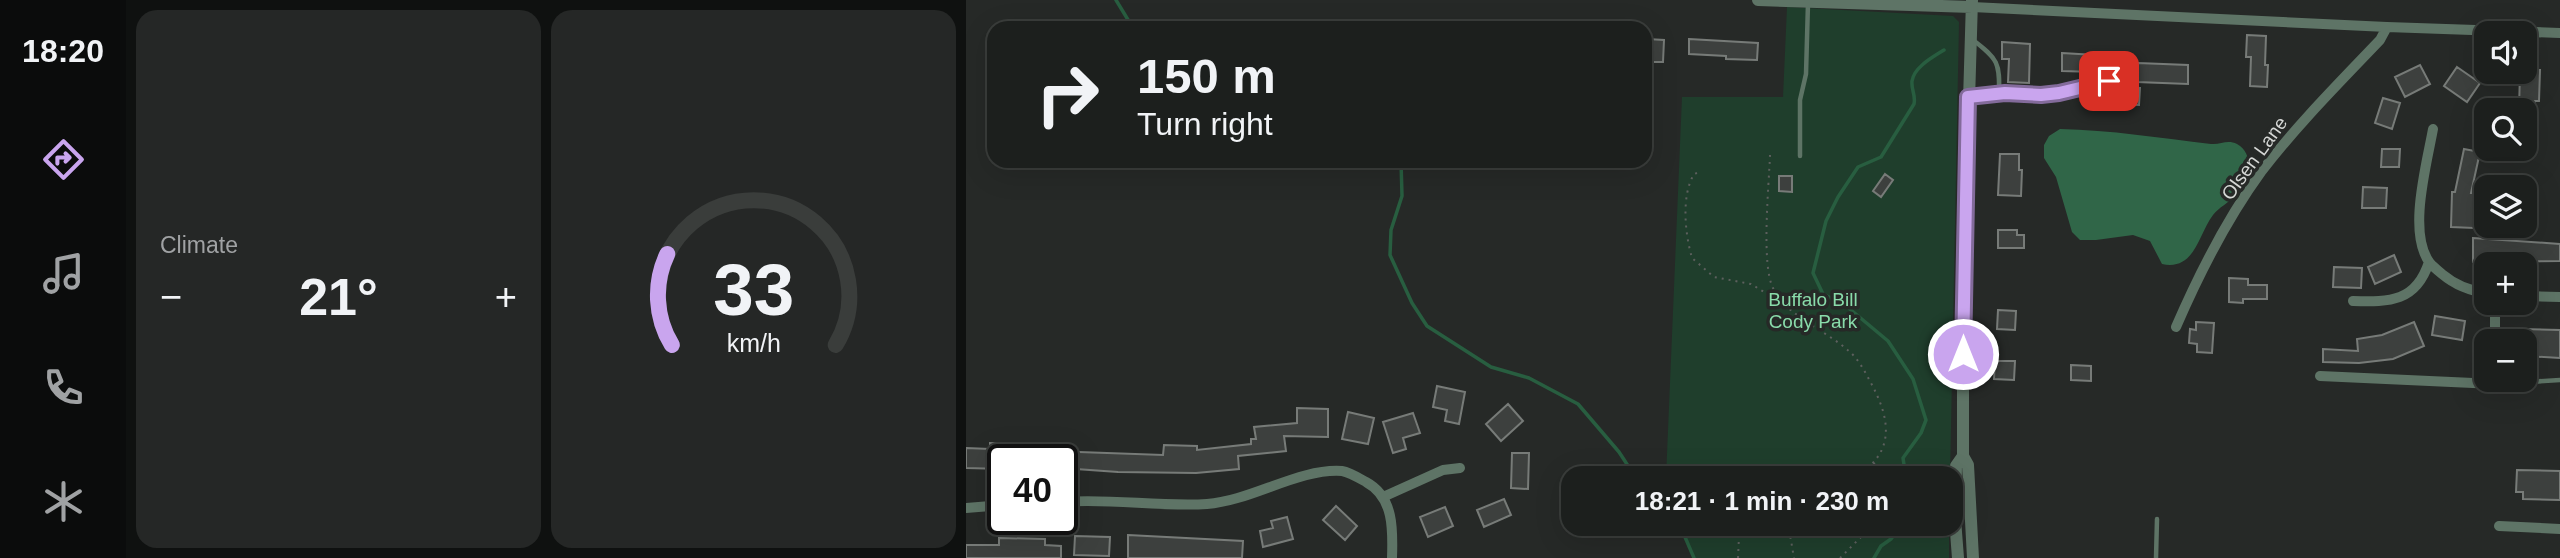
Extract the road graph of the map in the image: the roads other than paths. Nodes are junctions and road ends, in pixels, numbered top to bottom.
1 (1758, 0) edge
2 (1808, 2) junction
3 (1907, 2) edge
4 (1972, 3) edge
5 (2387, 27) junction
6 (2560, 33) edge
7 (1970, 38) junction
8 (2133, 75) dead end
9 (1999, 93) junction
10 (1968, 97) junction
11 (2433, 129) dead end
12 (1800, 156) dead end
13 (2429, 262) junction
14 (2474, 292) edge
15 (2537, 296) edge
16 (2560, 297) edge
17 (2353, 300) dead end
18 (2176, 327) dead end
19 (2320, 376) dead end
20 (2560, 380) edge
21 (2474, 381) edge
22 (2537, 381) edge
23 (1962, 456) junction
24 (1460, 468) dead end
25 (1383, 497) junction
26 (1078, 501) edge
27 (987, 506) edge
28 (966, 508) edge
29 (2157, 519) dead end
30 (2499, 526) dead end
31 (2560, 529) edge
32 (1392, 558) edge
33 (1958, 558) edge
34 (1973, 558) edge
35 (2155, 558) edge

1 - 2 street
2 - 3 street
2 - 12 lane
3 - 4 street
4 - 5 street
4 - 7 street
5 - 6 street
5 - 18 street, Olsen Lane
7 - 9 lane
7 - 10 street
8 - 9 lane
9 - 10 lane
10 - 23 street
11 - 13 street
13 - 14 street
13 - 17 street
15 - 16 street
19 - 21 street
20 - 22 lane
23 - 33 street
23 - 34 street
24 - 25 street
25 - 26 street
25 - 32 street
27 - 28 street
29 - 35 lane
30 - 31 street

